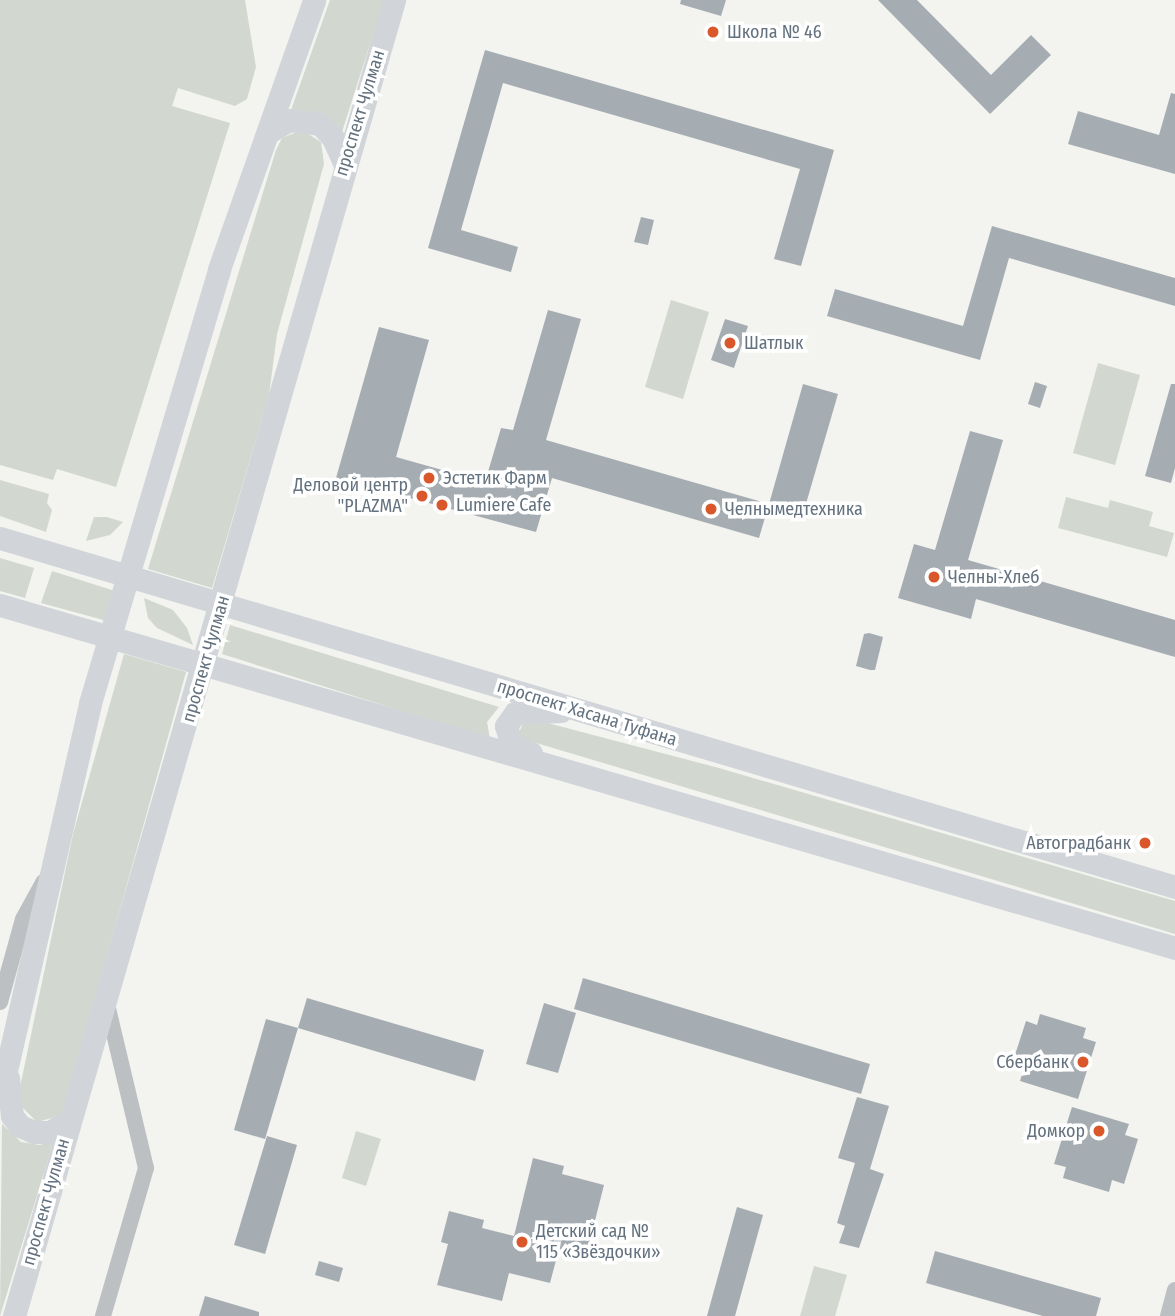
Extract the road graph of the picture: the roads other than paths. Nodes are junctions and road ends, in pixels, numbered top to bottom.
1 (314, 0) edge
2 (394, 0) edge
3 (269, 131) junction
4 (344, 163) junction
5 (0, 538) edge
6 (128, 577) junction
7 (222, 604) junction
8 (0, 605) edge
9 (110, 636) junction
10 (204, 662) junction
11 (578, 710) junction
12 (560, 766) junction
13 (48, 873) junction
14 (1175, 887) edge
15 (1175, 947) edge
16 (0, 1002) edge
17 (107, 1002) junction
18 (7, 1074) junction
19 (0, 1097) edge
20 (69, 1120) junction
21 (1175, 1290) edge
22 (14, 1316) edge
23 (103, 1316) edge
24 (1168, 1316) edge

1 - 3 main road
2 - 4 main road, проспект Чулман
3 - 4 main road
3 - 6 main road
4 - 7 main road, проспект Чулман
5 - 6 main road, проспект Хасана Туфана
6 - 7 main road, проспект Хасана Туфана
6 - 9 main road
7 - 10 main road, проспект Чулман
7 - 11 main road, проспект Хасана Туфана
8 - 9 main road
9 - 10 main road
9 - 13 main road
10 - 12 main road
10 - 17 main road, проспект Чулман
11 - 12 main road
11 - 14 main road, проспект Хасана Туфана
12 - 15 main road
13 - 16 street
13 - 18 main road
17 - 20 main road, проспект Чулман
17 - 23 street
18 - 19 main road
18 - 20 main road
20 - 22 main road, проспект Чулман
21 - 24 street

